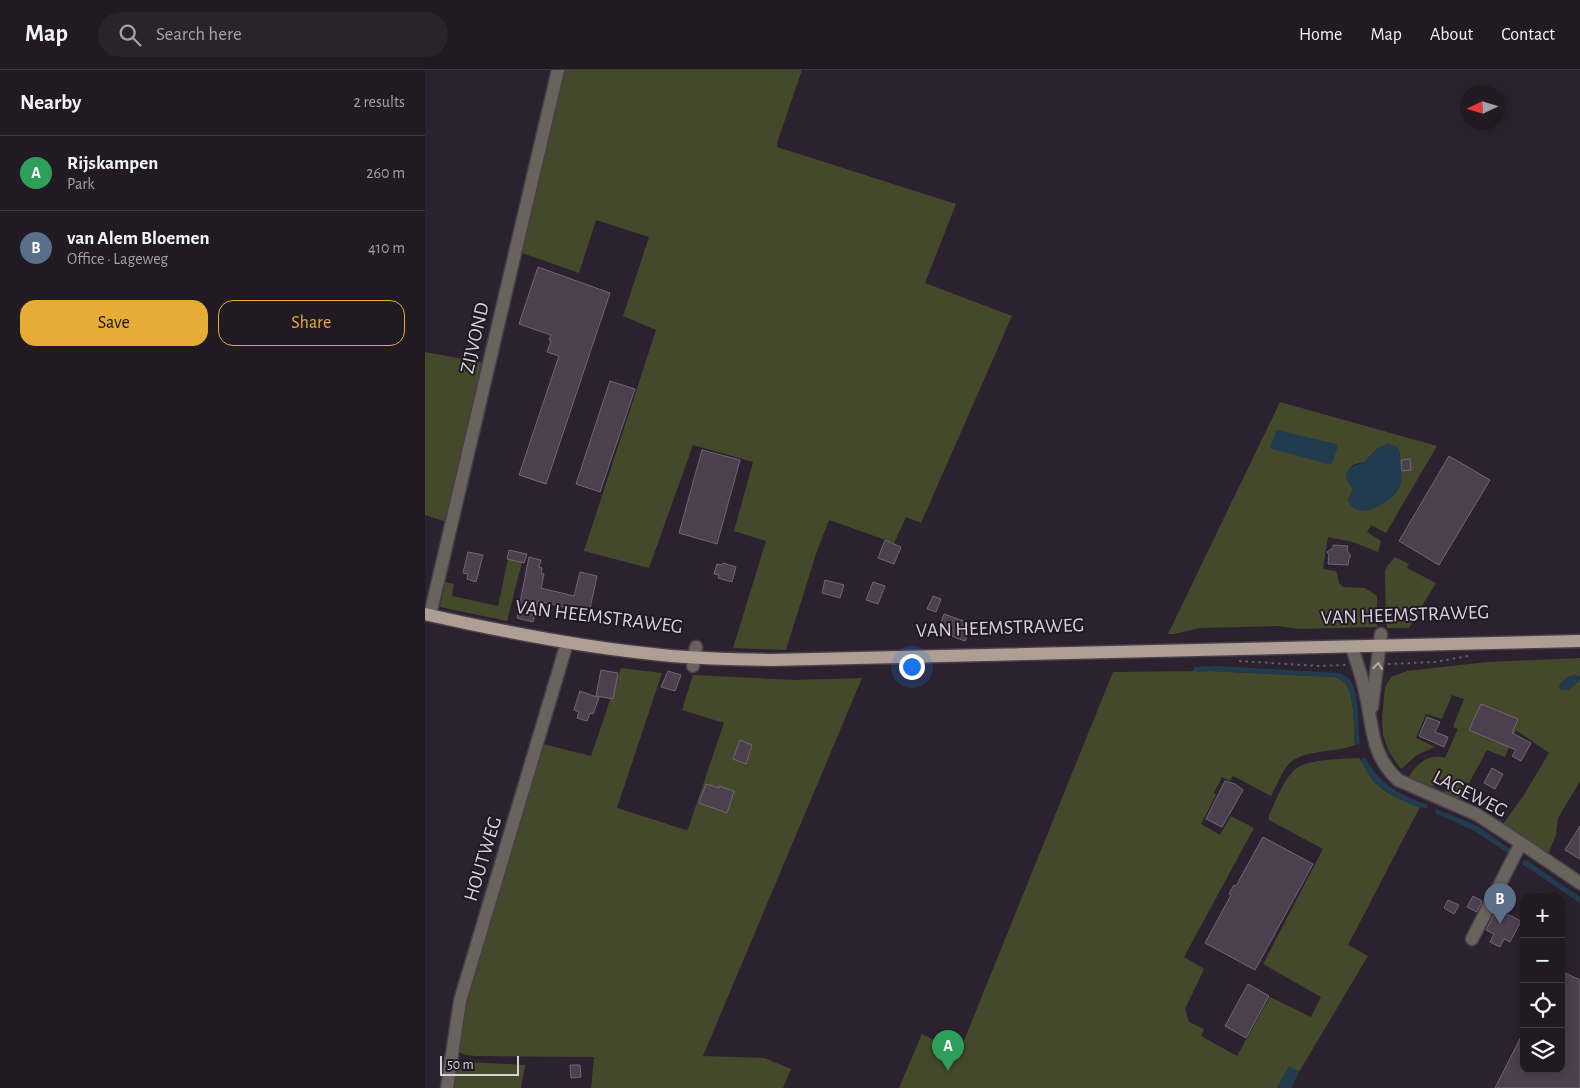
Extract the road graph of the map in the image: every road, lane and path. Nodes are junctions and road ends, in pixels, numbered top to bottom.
1 (558, 70) edge
2 (428, 615) edge
3 (1381, 641) junction
4 (1580, 641) edge
5 (567, 643) junction
6 (1352, 648) junction
7 (1370, 720) junction
8 (1521, 843) junction
9 (1580, 883) edge
10 (1472, 939) dead end
11 (447, 1088) edge

1 - 2 street, ZIJVOND
2 - 5 main road, VAN HEEMSTRAWEG
3 - 4 main road, VAN HEEMSTRAWEG
3 - 6 main road, VAN HEEMSTRAWEG
7 -> 3 street, LAGEWEG
5 - 6 main road, VAN HEEMSTRAWEG
5 - 11 street, HOUTWEG
6 - 7 street, LAGEWEG
7 - 8 street, LAGEWEG
8 - 9 street, LAGEWEG
8 - 10 street

